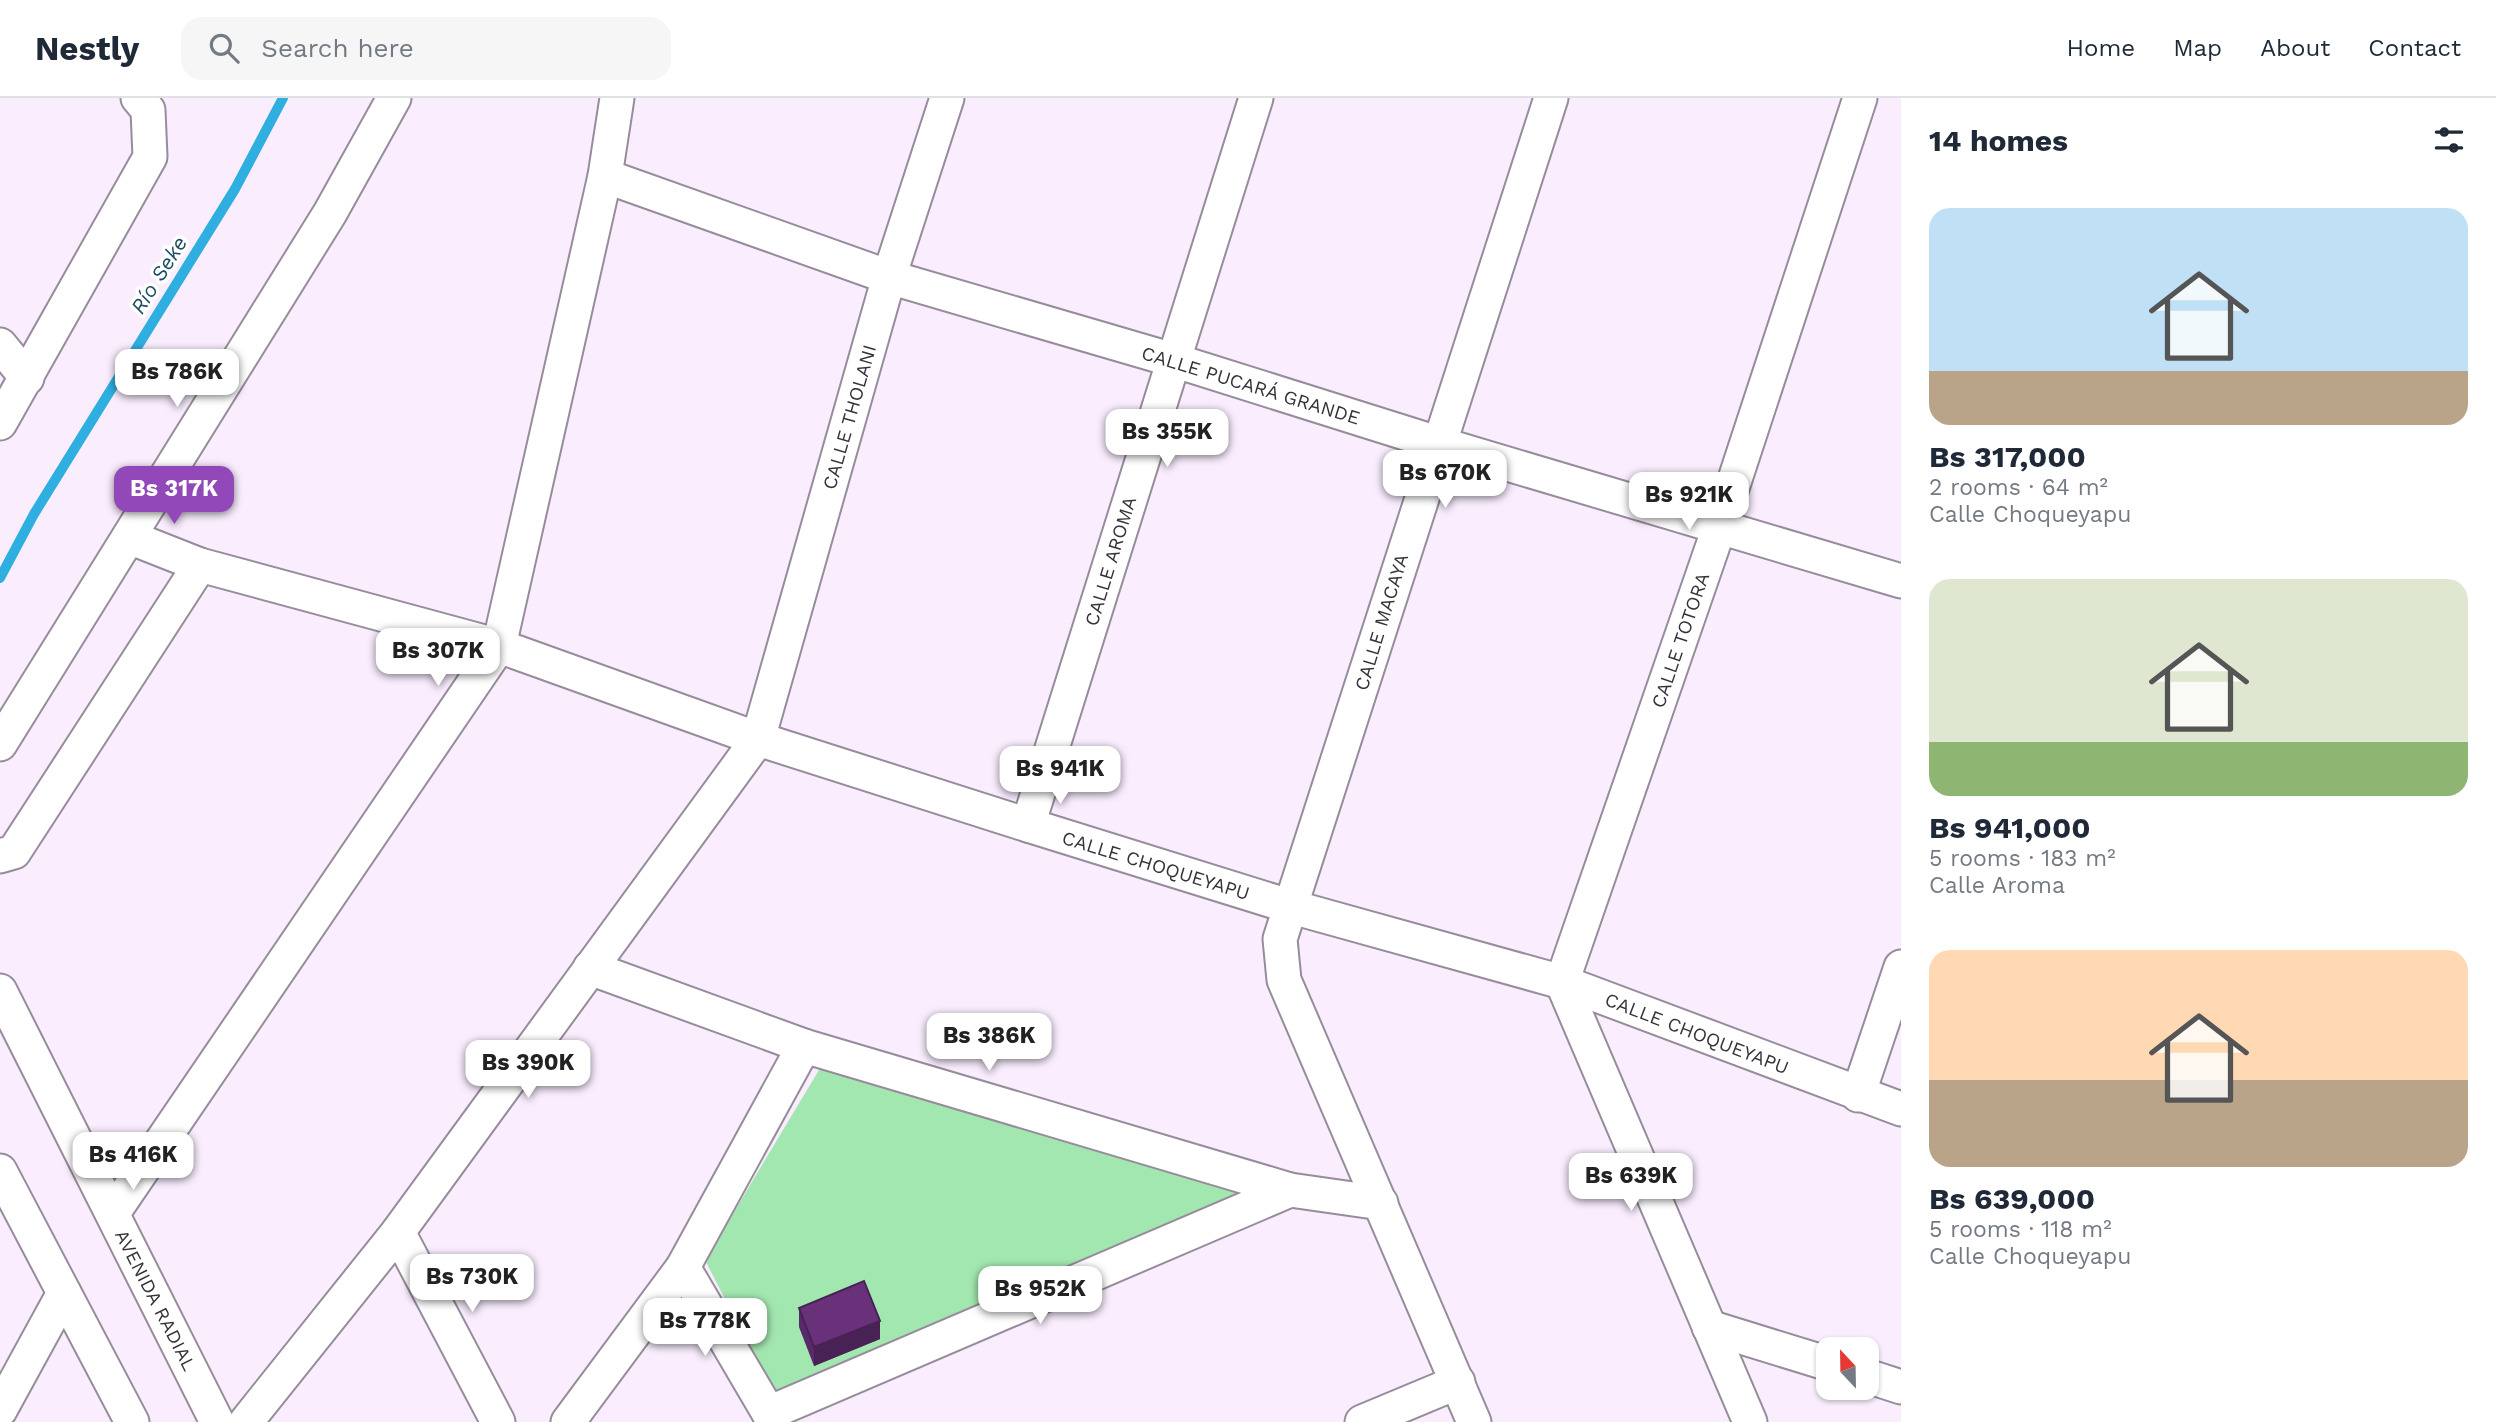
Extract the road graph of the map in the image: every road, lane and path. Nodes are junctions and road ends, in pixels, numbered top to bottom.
1 (394, 98) edge
2 (617, 98) edge
3 (947, 98) edge
4 (1256, 98) edge
5 (1550, 98) edge
6 (1860, 98) edge
7 (143, 104) edge
8 (605, 176) junction
9 (889, 277) junction
10 (0, 345) edge
11 (1173, 360) junction
12 (27, 378) junction
13 (0, 423) edge
14 (1437, 443) junction
15 (1718, 528) junction
16 (129, 537) junction
17 (200, 565) junction
18 (1901, 581) edge
19 (499, 646) junction
20 (758, 738) junction
21 (0, 744) edge
22 (1028, 825) junction
23 (0, 856) edge
24 (1292, 906) junction
25 (1901, 967) edge
26 (590, 968) junction
27 (1562, 982) junction
28 (0, 991) edge
29 (804, 1046) junction
30 (1858, 1095) junction
31 (1901, 1109) edge
32 (0, 1171) edge
33 (1290, 1190) junction
34 (1381, 1203) junction
35 (113, 1213) junction
36 (398, 1232) junction
37 (683, 1268) junction
38 (64, 1293) junction
39 (1709, 1326) junction
40 (1816, 1360) edge
41 (1880, 1380) edge
42 (1458, 1382) junction
43 (1901, 1387) edge
44 (0, 1410) edge
45 (771, 1417) edge
46 (132, 1422) edge
47 (217, 1422) edge
48 (246, 1422) edge
49 (498, 1422) edge
50 (568, 1422) edge
51 (1362, 1422) edge
52 (1474, 1422) edge
53 (1749, 1422) edge

1 - 16 street
2 - 8 street
3 - 9 street, CALLE THOLANI
4 - 11 street, CALLE AROMA
5 - 14 street, CALLE MACAYA
6 - 15 street, CALLE TOTORA
7 - 12 street
8 - 9 street, CALLE PUCARÁ GRANDE
8 - 19 street
9 - 11 street, CALLE PUCARÁ GRANDE
9 - 20 street, CALLE THOLANI
10 - 12 street
11 - 14 street, CALLE PUCARÁ GRANDE
11 - 22 street, CALLE AROMA
12 - 13 street
14 - 15 street, CALLE PUCARÁ GRANDE
14 - 24 street, CALLE MACAYA
15 - 18 street, CALLE PUCARÁ GRANDE
15 - 27 street, CALLE TOTORA
16 - 17 street, CALLE CHOQUEYAPU
16 - 21 street
17 - 19 street, CALLE CHOQUEYAPU
17 - 23 street
19 - 20 street, CALLE CHOQUEYAPU
19 - 35 street
20 - 22 street, CALLE CHOQUEYAPU
20 - 26 street
22 - 24 street, CALLE CHOQUEYAPU
24 - 27 street, CALLE CHOQUEYAPU
24 - 34 street, CALLE MACAYA
25 - 30 street
26 - 29 street
26 - 36 street
27 - 30 street, CALLE CHOQUEYAPU
27 - 39 street
28 - 35 street, AVENIDA RADIAL
29 - 33 street
29 - 37 street
30 - 31 street, CALLE CHOQUEYAPU
32 - 38 street
33 - 34 street
33 - 45 street
34 - 42 street, CALLE MACAYA
35 - 47 street, AVENIDA RADIAL
36 - 48 street
36 - 49 street
37 - 45 street
37 - 50 street
38 - 44 street
38 - 46 street
39 - 40 street
39 - 53 street
41 - 43 street
42 - 51 street
42 - 52 street, CALLE MACAYA

